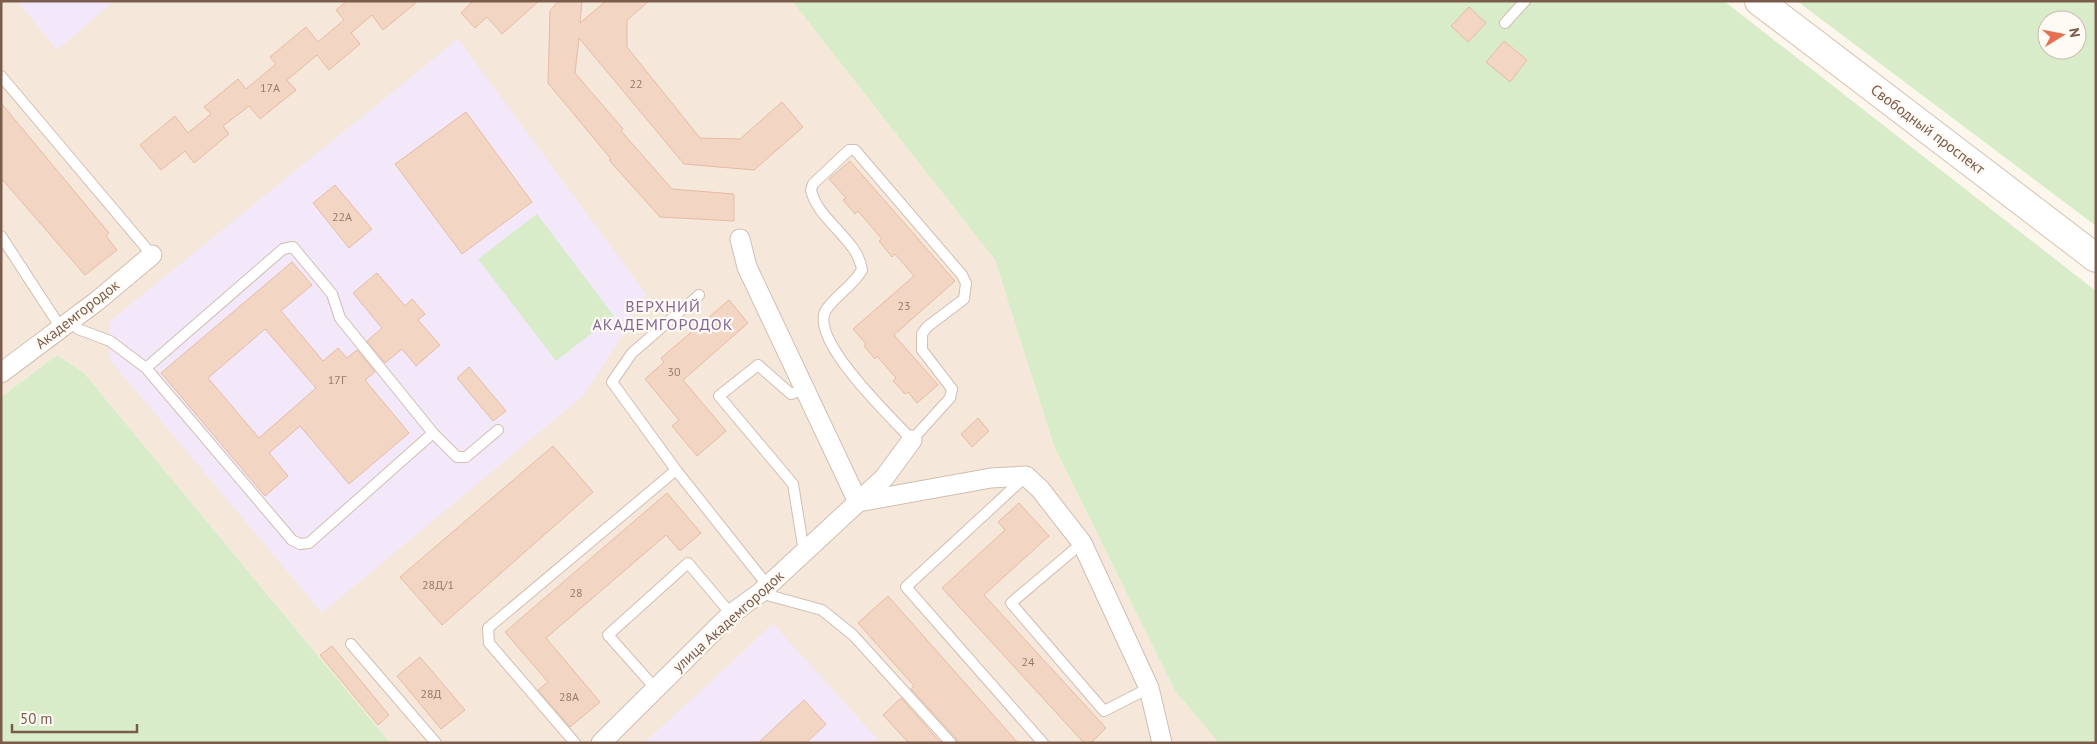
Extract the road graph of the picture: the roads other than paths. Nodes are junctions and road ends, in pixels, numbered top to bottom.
1 (1525, 1) edge
2 (1759, 1) edge
3 (1505, 23) dead end
4 (1, 76) edge
5 (1, 236) edge
6 (740, 239) dead end
7 (152, 255) joint
8 (2096, 258) edge
9 (699, 295) dead end
10 (65, 325) junction
11 (146, 368) junction
12 (1, 373) edge
13 (805, 389) junction
14 (498, 430) dead end
15 (434, 433) junction
16 (912, 440) junction
17 (676, 470) junction
18 (1026, 476) junction
19 (858, 502) junction
20 (1082, 544) junction
21 (804, 552) junction
22 (764, 590) junction
23 (731, 614) junction
24 (351, 644) dead end
25 (655, 688) junction
26 (1149, 688) junction
27 (436, 743) edge
28 (575, 743) edge
29 (601, 743) edge
30 (951, 743) edge
31 (1043, 743) edge
32 (1162, 743) edge

1 - 3 lane
2 - 8 main road, Свободный проспект
4 - 7 lane
5 - 10 lane
6 - 13 street
7 - 10 street, Академгородок
9 - 17 lane
10 - 11 lane
10 - 12 street, Академгородок
11 - 15 lane
11 - 15 lane
13 - 19 street
13 - 21 lane
14 - 15 lane
16 - 16 lane
16 - 19 street, улица Академгородок
17 - 22 lane
17 - 28 lane
18 - 19 street
18 - 20 street
18 - 31 lane
19 - 21 street, улица Академгородок
20 - 26 street
20 - 26 lane
21 - 22 street, улица Академгородок
22 - 23 street, улица Академгородок
22 - 30 lane
23 - 25 street, улица Академгородок
23 - 25 lane
24 - 27 lane
25 - 29 street, улица Академгородок
26 - 32 street

